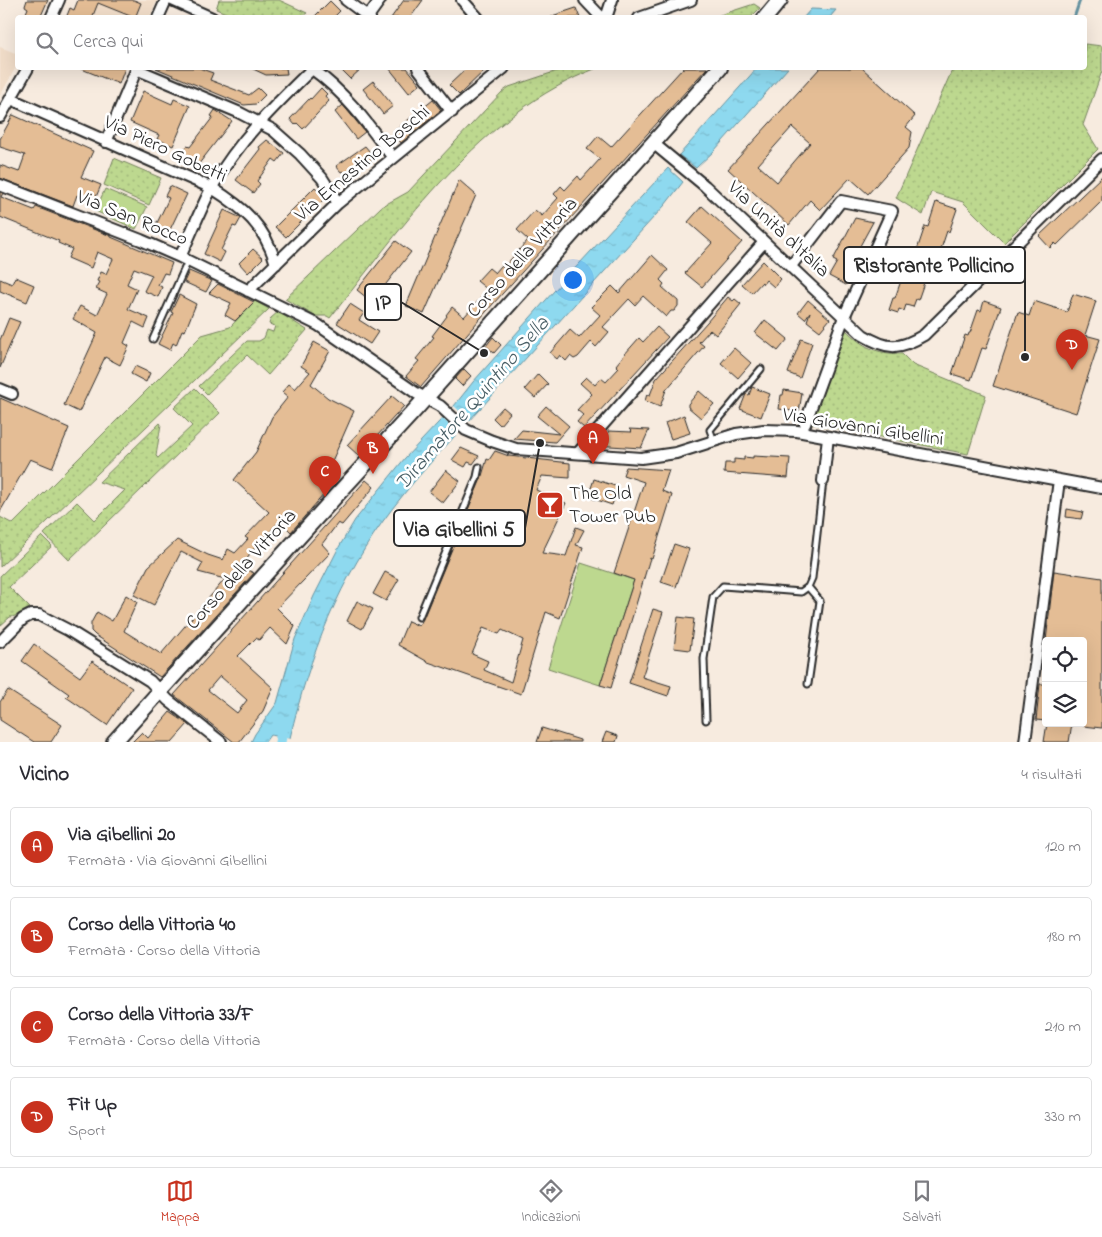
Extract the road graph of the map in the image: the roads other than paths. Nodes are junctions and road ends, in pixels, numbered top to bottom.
1 (59, 0) edge
2 (166, 0) edge
3 (172, 0) edge
4 (346, 0) edge
5 (380, 0) edge
6 (462, 0) edge
7 (585, 0) edge
8 (612, 0) edge
9 (691, 0) edge
10 (780, 0) edge
11 (52, 15) edge
12 (159, 15) edge
13 (205, 15) edge
14 (365, 15) edge
15 (369, 15) edge
16 (475, 15) edge
17 (601, 15) edge
18 (605, 15) edge
19 (648, 15) edge
20 (768, 15) edge
21 (27, 70) edge
22 (136, 70) edge
23 (142, 70) edge
24 (310, 70) edge
25 (315, 70) edge
26 (420, 70) edge
27 (502, 70) edge
28 (718, 70) edge
29 (11, 99) junction
30 (452, 112) junction
31 (0, 117) edge
32 (258, 122) junction
33 (106, 142) junction
34 (653, 143) junction
35 (393, 158) junction
36 (1102, 159) edge
37 (0, 185) edge
38 (212, 188) junction
39 (338, 203) junction
40 (764, 242) junction
41 (184, 259) junction
42 (276, 264) junction
43 (792, 266) junction
44 (248, 291) junction
45 (844, 317) junction
46 (152, 339) dead end
47 (761, 369) dead end
48 (0, 389) edge
49 (12, 394) dead end
50 (425, 398) junction
51 (805, 424) dead end
52 (828, 437) junction
53 (714, 442) junction
54 (578, 453) junction
55 (479, 467) dead end
56 (1059, 480) junction
57 (823, 481) joint
58 (1102, 488) edge
59 (808, 587) junction
60 (419, 617) dead end
61 (0, 642) edge
62 (808, 684) dead end
63 (160, 691) junction
64 (706, 720) dead end
65 (114, 742) edge
66 (221, 742) edge
67 (1024, 742) edge

1 - 11 street
2 - 12 street
3 - 13 street
4 - 14 street
5 - 15 street
6 - 16 street
7 - 17 street
8 - 18 street
9 - 19 street
10 - 20 main road
21 - 29 street
22 - 33 street
23 - 32 street
24 - 32 street
25 - 35 street
26 - 30 street
27 - 30 street, Via Ernestino Boschi
28 - 34 main road, Corso della Vittoria
29 - 31 street
29 - 33 street, Via Piero Gobetti
30 - 35 street, Via Ernestino Boschi
32 - 38 street
32 - 39 street
33 - 38 street, Via Piero Gobetti
34 - 40 street, Via Unità d'Italia
34 - 50 main road, Corso della Vittoria
35 - 39 street, Via Ernestino Boschi
36 - 45 street, Via Unità d'Italia
37 - 41 street, Via San Rocco
38 - 41 street
38 - 42 street, Via Piero Gobetti
39 - 42 street, Via Ernestino Boschi
40 - 43 street, Via Unità d'Italia
40 - 54 street
41 - 44 street, Via San Rocco
41 - 46 lane
42 - 44 street, Via Ernestino Boschi
43 - 45 street, Via Unità d'Italia
43 - 45 street
44 - 50 street, Via San Rocco
45 - 51 street
47 - 53 lane
48 - 49 street
50 - 54 street, Via Giovanni Gibellini
50 - 63 main road, Corso della Vittoria
52 - 53 street, Via Giovanni Gibellini
52 - 56 street, Via Giovanni Gibellini
52 - 57 street
53 - 54 street, Via Giovanni Gibellini
55 - 60 lane
56 - 58 street, Via Giovanni Gibellini
56 - 67 street
57 - 59 lane
59 - 62 lane
59 - 64 lane
61 - 63 street
63 - 65 main road, Corso della Vittoria
63 - 66 street

